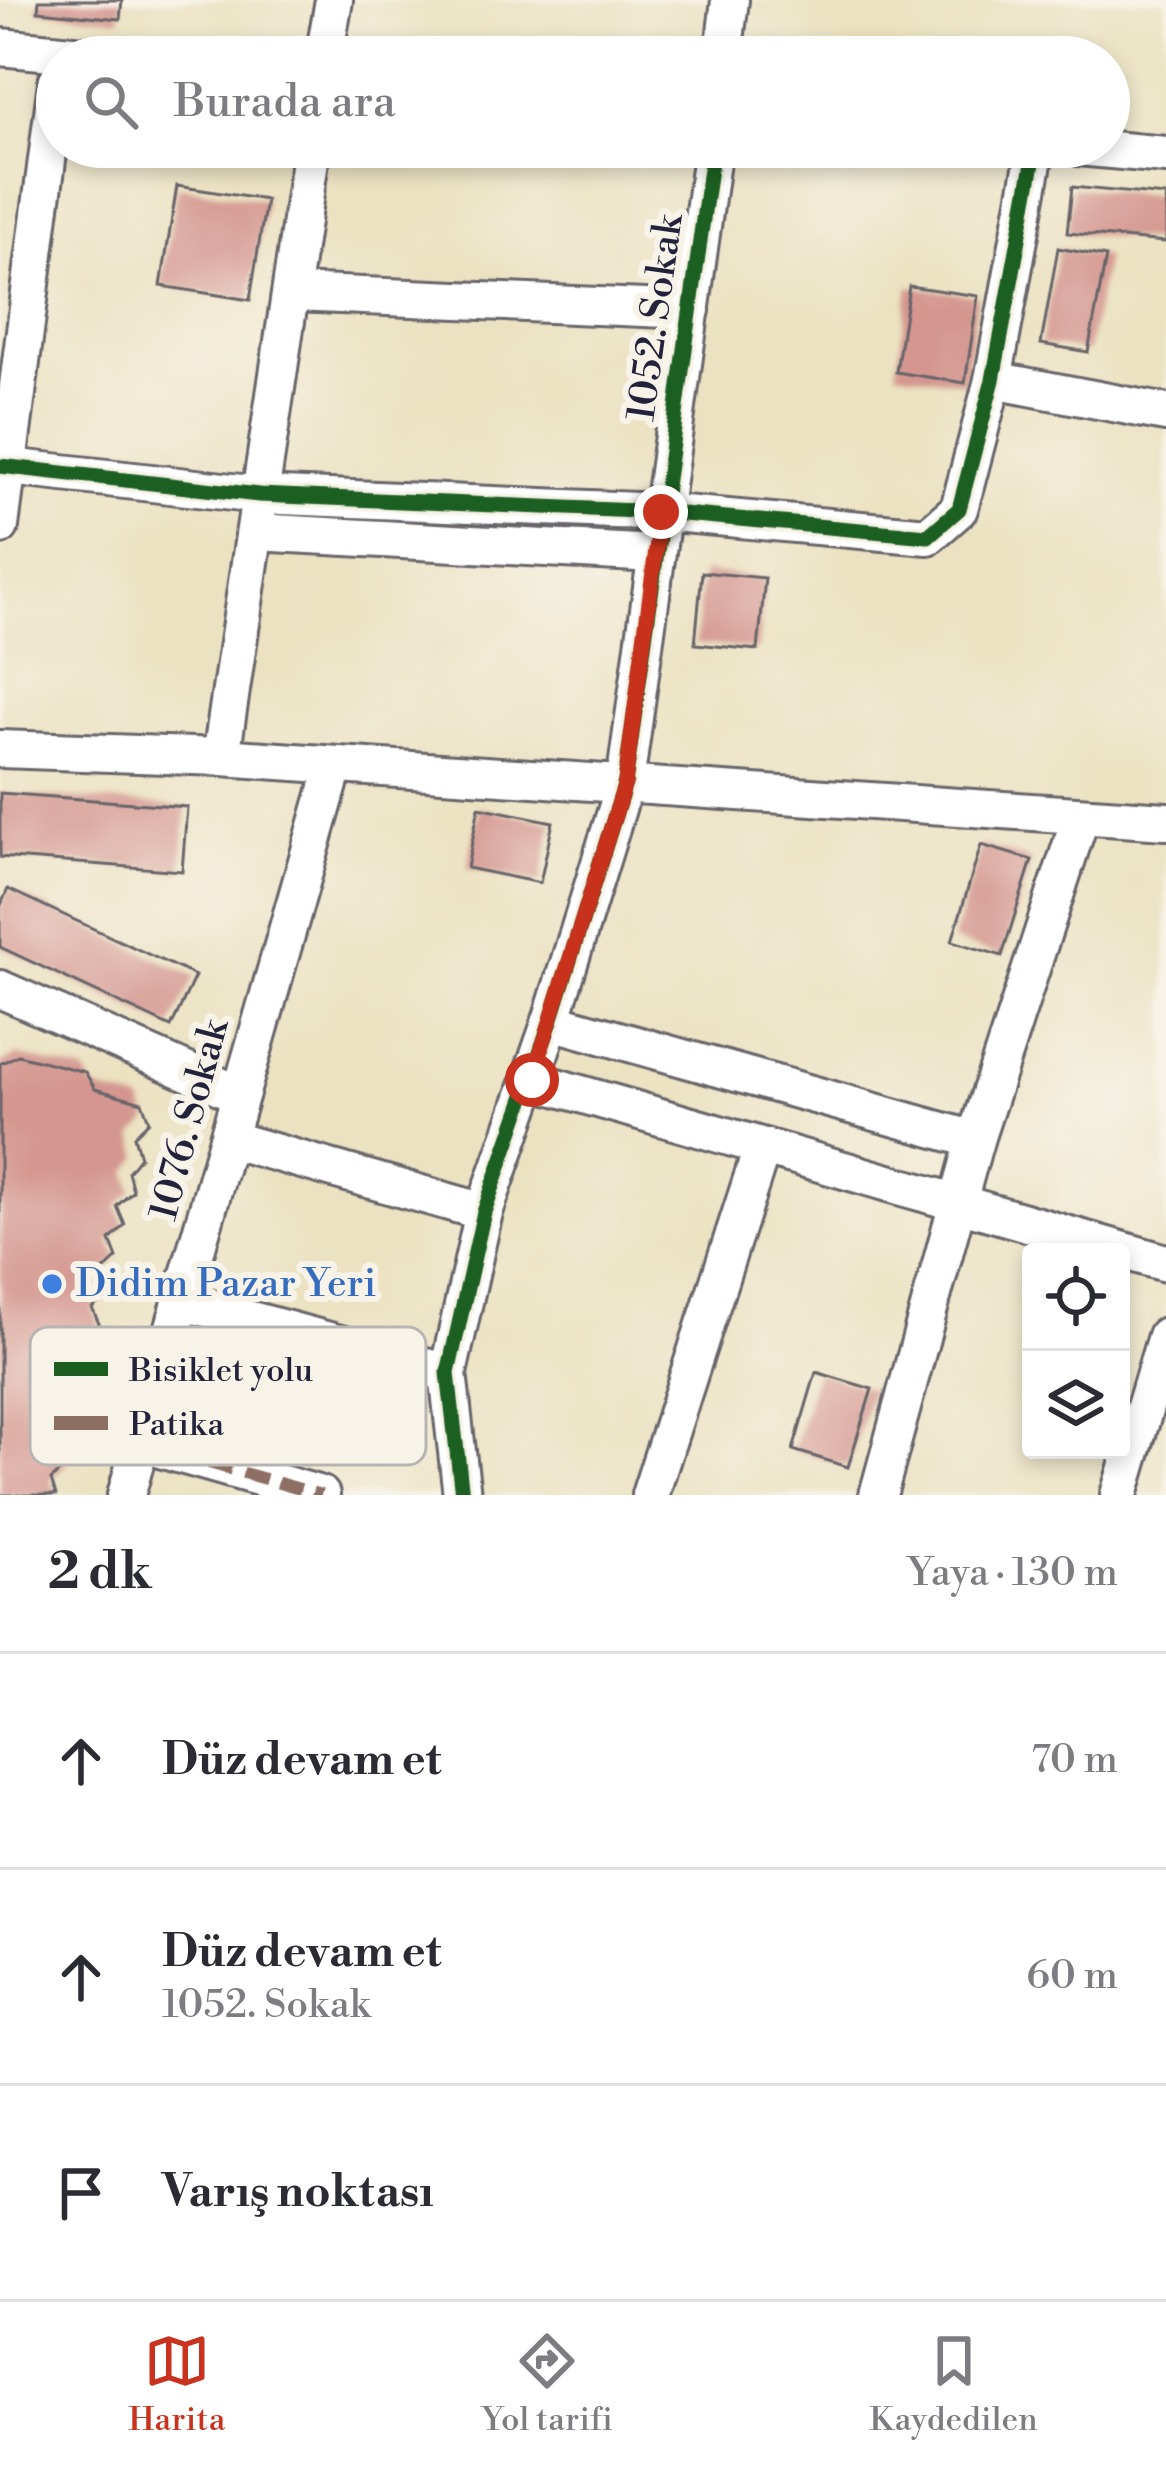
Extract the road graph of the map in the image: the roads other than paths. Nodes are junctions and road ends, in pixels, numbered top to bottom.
1 (334, 0) edge
2 (730, 0) edge
3 (328, 36) edge
4 (726, 36) edge
5 (0, 46) edge
6 (36, 57) edge
7 (1130, 152) edge
8 (1166, 155) edge
9 (45, 168) edge
10 (308, 168) edge
11 (710, 168) edge
12 (1032, 168) edge
13 (293, 293) junction
14 (692, 310) junction
15 (993, 380) junction
16 (1166, 413) edge
17 (4, 466) edge
18 (260, 495) junction
19 (661, 512) junction
20 (0, 526) edge
21 (255, 532) junction
22 (655, 554) junction
23 (0, 748) edge
24 (221, 757) junction
25 (334, 767) junction
26 (625, 783) junction
27 (1081, 816) junction
28 (1166, 821) edge
29 (0, 989) edge
30 (551, 1022) junction
31 (532, 1080) junction
32 (240, 1095) junction
33 (228, 1139) junction
34 (975, 1140) junction
35 (762, 1148) junction
36 (959, 1205) junction
37 (484, 1212) junction
38 (1166, 1263) edge
39 (184, 1302) junction
40 (176, 1327) edge
41 (278, 1327) edge
42 (1166, 1336) edge
43 (426, 1366) edge
44 (448, 1372) junction
45 (134, 1465) edge
46 (217, 1465) edge
47 (126, 1495) edge
48 (321, 1495) edge
49 (462, 1495) edge
50 (650, 1495) edge
51 (878, 1495) edge
52 (1119, 1495) edge

1 - 3 street
2 - 4 street
5 - 6 street
7 - 8 street
9 - 17 street
10 - 13 street
11 - 14 street, 1052. Sokak
12 - 15 street
13 - 14 street
13 - 18 street
14 - 19 street, 1052. Sokak
15 - 16 street
15 - 19 street
17 - 18 street
17 - 20 street
18 - 19 street
18 - 21 street
19 - 22 street, 1052. Sokak
21 - 22 street
21 - 24 street
22 - 26 street, 1052. Sokak
23 - 24 street
24 - 25 street
25 - 26 street
25 - 32 street, 1076. Sokak
26 - 27 street
26 - 30 street, 1052. Sokak
27 - 28 street
27 - 34 street
29 - 32 street
30 - 31 street, 1052. Sokak
30 - 34 street
31 - 35 street
31 - 37 street, 1052. Sokak
32 - 33 street, 1076. Sokak
33 - 37 street
33 - 39 street, 1076. Sokak
34 - 36 street
35 - 36 street
35 - 50 street
36 - 38 street
36 - 51 street
37 - 44 street, 1052. Sokak
39 - 40 street, 1076. Sokak
39 - 41 street
42 - 52 street
43 - 44 street
44 - 49 street, 1052. Sokak
45 - 47 street, 1076. Sokak
46 - 48 street

